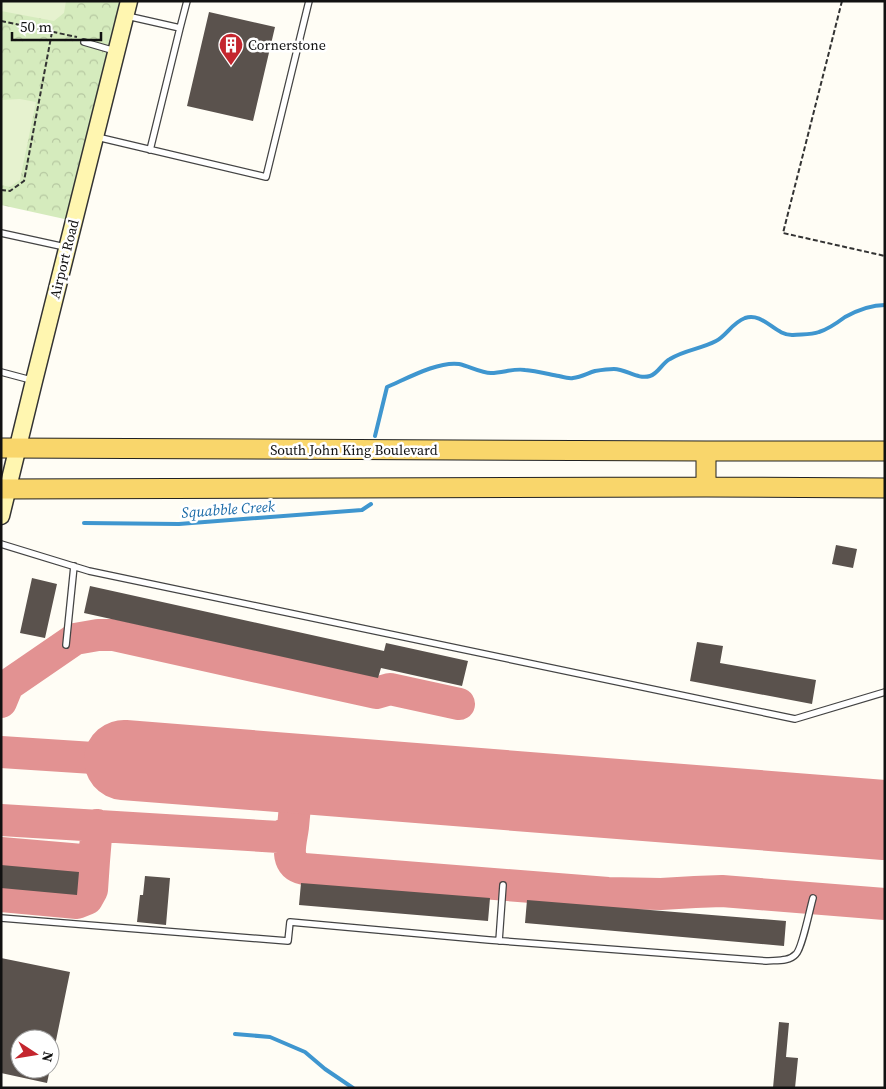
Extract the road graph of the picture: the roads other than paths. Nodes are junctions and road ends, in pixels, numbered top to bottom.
1 (187, 1) edge
2 (309, 1) edge
3 (127, 8) edge
4 (180, 28) junction
5 (84, 41) road end
6 (116, 51) junction
7 (95, 136) junction
8 (150, 150) junction
9 (1, 233) edge
10 (67, 247) junction
11 (1, 372) edge
12 (34, 381) junction
13 (10, 448) edge
14 (706, 451) junction
15 (885, 451) edge
16 (706, 487) junction
17 (885, 488) edge
18 (5, 489) edge
19 (1, 516) edge
20 (1, 544) edge
21 (74, 566) junction
22 (66, 645) dead end
23 (885, 692) edge
24 (503, 885) dead end
25 (813, 898) dead end
26 (1, 918) edge
27 (499, 941) junction

1 - 4 lane
2 - 8 lane
3 - 4 lane
3 - 6 street, Airport Road
4 - 8 lane
5 - 6 lane
6 - 7 street, Airport Road
7 - 8 lane
7 - 10 street, Airport Road
9 - 10 lane
10 - 12 street, Airport Road
11 - 12 lane
12 - 13 street, Airport Road
13 - 14 main road, South John King Boulevard
13 - 18 street, Airport Road
14 - 15 main road, South John King Boulevard
14 - 16 main road
16 - 17 main road
16 - 18 main road
18 - 19 street, Airport Road
20 - 21 lane
21 - 22 lane
21 - 23 lane
24 - 27 lane
25 - 27 lane
26 - 27 lane

